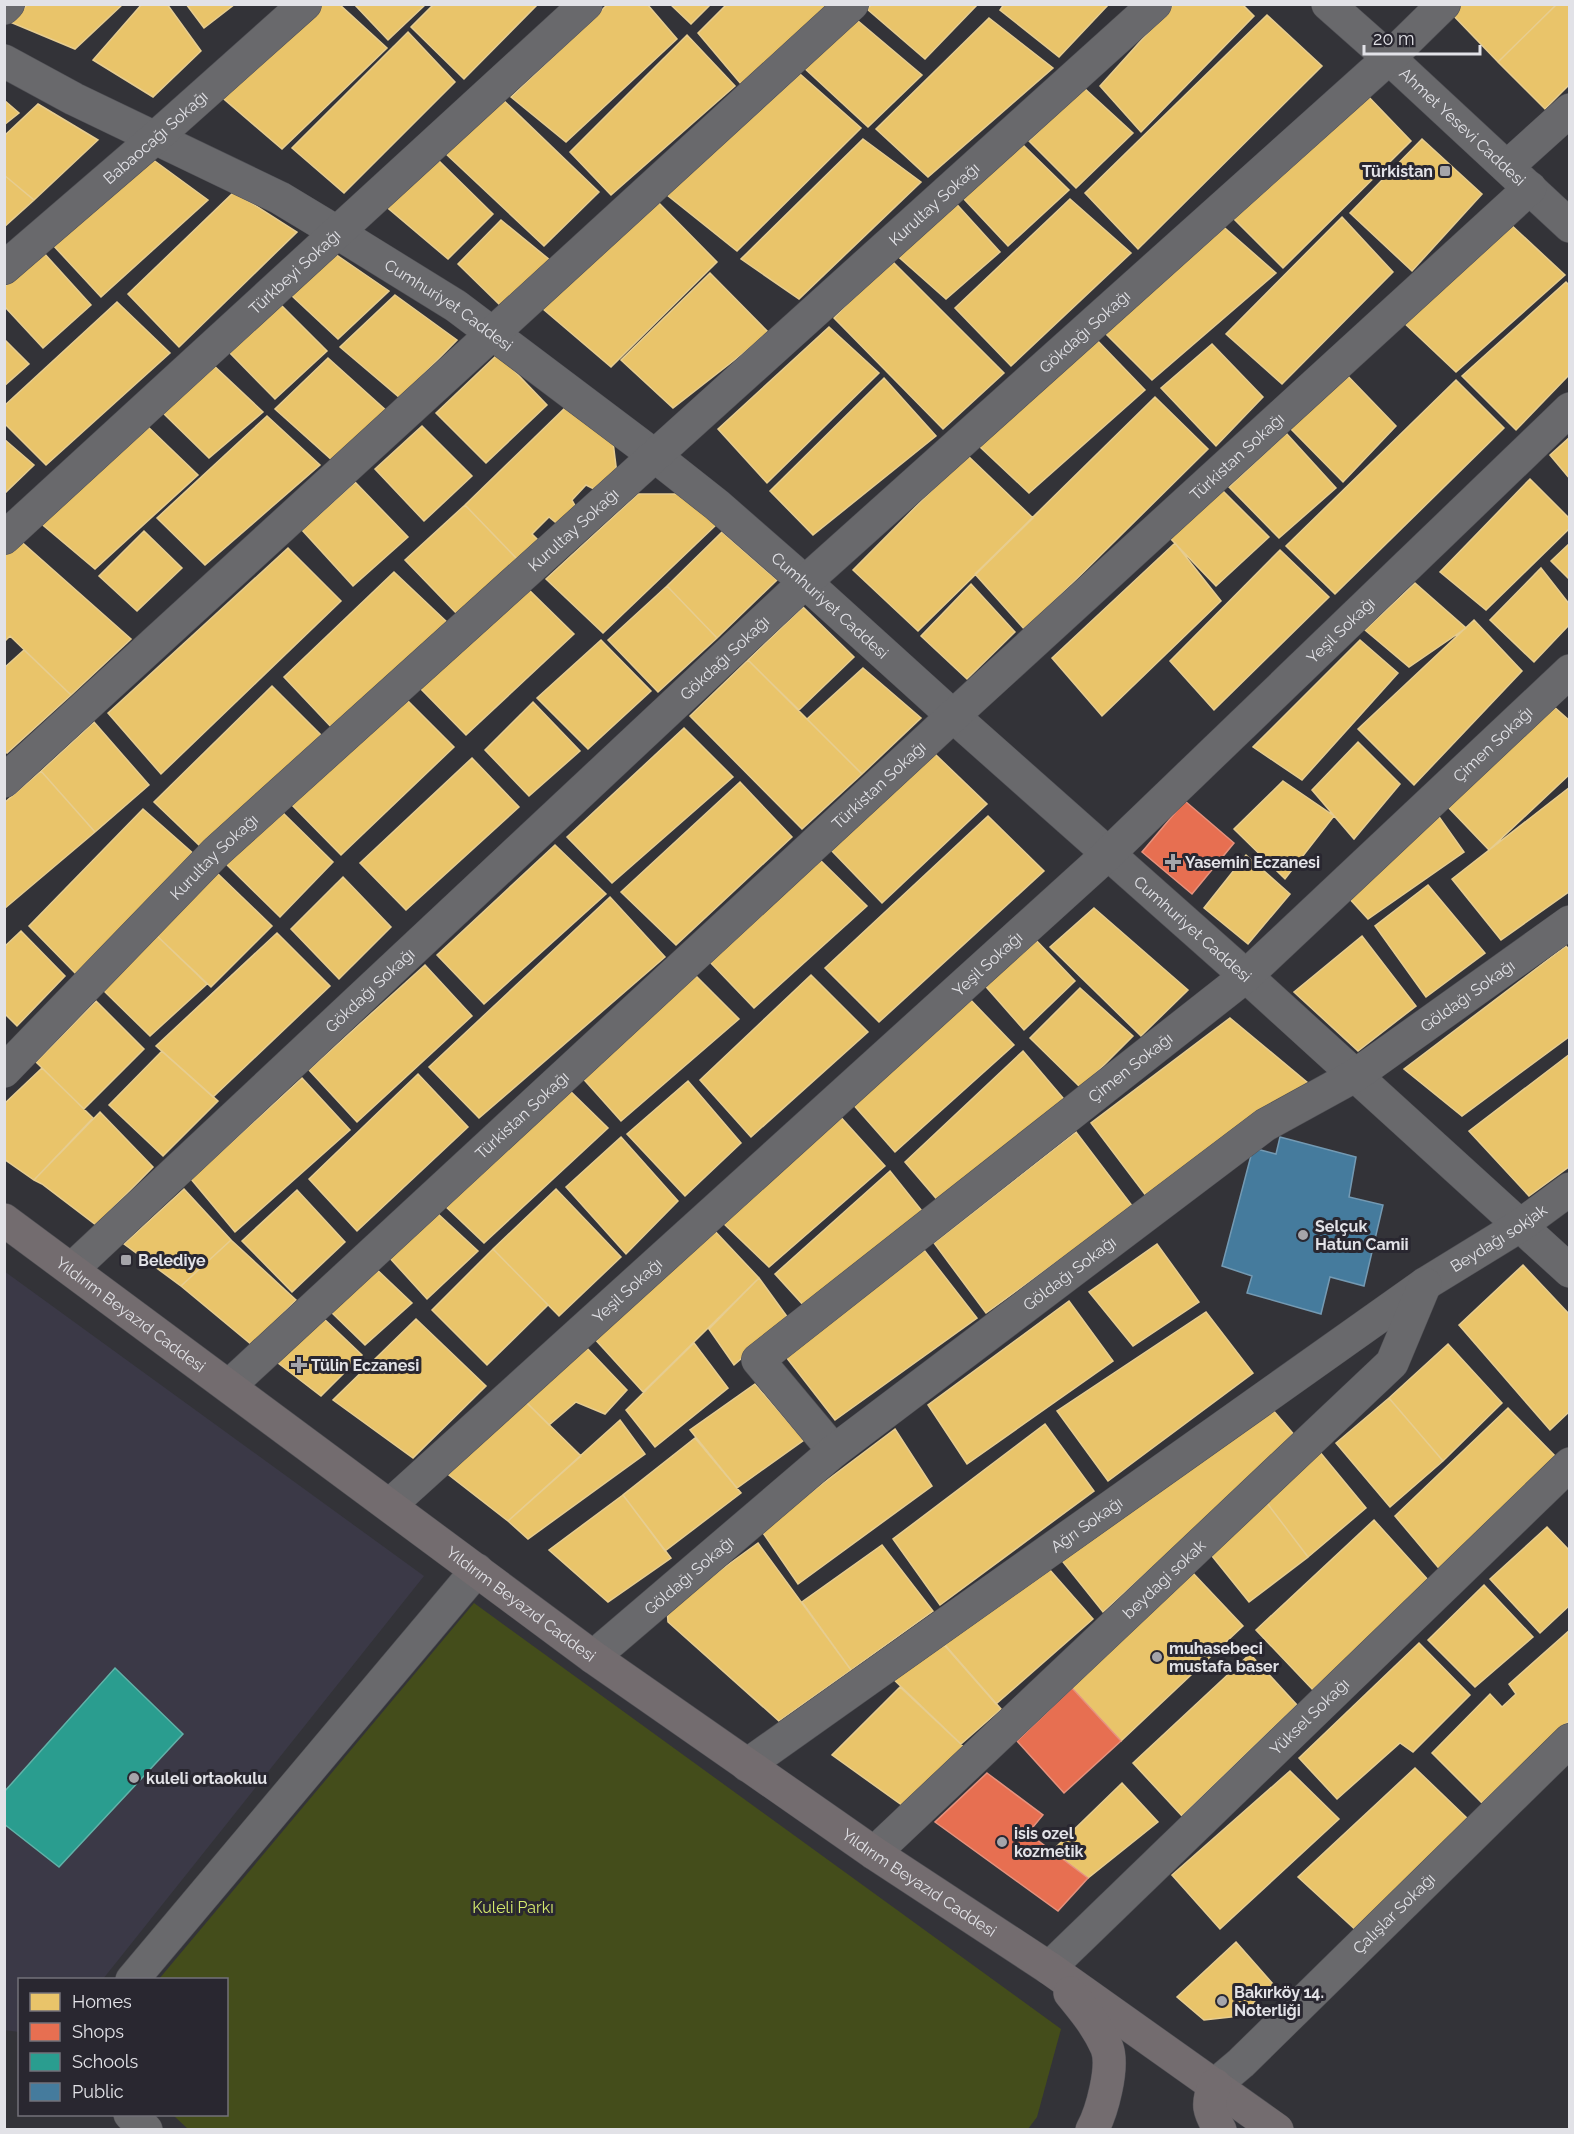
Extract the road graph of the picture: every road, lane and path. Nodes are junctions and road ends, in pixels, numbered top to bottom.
1 (8, 4) edge
2 (304, 4) edge
3 (586, 4) edge
4 (852, 4) edge
5 (1155, 4) edge
6 (1328, 4) edge
7 (1444, 4) edge
8 (4, 8) edge
9 (1389, 58) junction
10 (4, 61) edge
11 (1569, 110) edge
12 (155, 138) junction
13 (1519, 177) junction
14 (1569, 226) edge
15 (338, 233) junction
16 (4, 268) edge
17 (493, 334) junction
18 (1569, 409) edge
19 (655, 456) junction
20 (4, 538) edge
21 (805, 582) junction
22 (1569, 671) edge
23 (953, 716) junction
24 (4, 781) edge
25 (1108, 854) junction
26 (1569, 922) edge
27 (1246, 976) junction
28 (4, 1071) edge
29 (1356, 1075) junction
30 (1569, 1189) edge
31 (4, 1220) edge
32 (1521, 1225) junction
33 (72, 1269) junction
34 (1569, 1271) edge
35 (1425, 1284) junction
36 (229, 1386) junction
37 (834, 1451) junction
38 (1569, 1464) edge
39 (390, 1505) junction
40 (477, 1570) junction
41 (593, 1657) junction
42 (1569, 1740) edge
43 (747, 1765) junction
44 (874, 1853) junction
45 (1049, 1968) junction
46 (134, 1978) edge
47 (1215, 2085) junction
48 (131, 2116) edge
49 (146, 2130) edge
50 (1092, 2130) edge
51 (1220, 2130) edge
52 (1277, 2130) edge

1 - 8 street
2 - 12 street, Babaocağı Sokağı
3 - 15 street, Türkbeyi Sokağı
4 - 17 street
5 - 19 street, Kurultay Sokağı
6 - 9 street, Ahmet Yesevi Caddesi
7 - 9 street, Gökdağı Sokağı
9 - 13 street, Ahmet Yesevi Caddesi
9 - 21 street, Gökdağı Sokağı
10 - 12 street, Cumhuriyet Caddesi
11 - 13 street, Türkistan Sokağı
12 - 15 street, Cumhuriyet Caddesi
12 - 16 street, Babaocağı Sokağı
13 - 14 street, Ahmet Yesevi Caddesi
13 - 23 street, Türkistan Sokağı
15 - 17 street, Cumhuriyet Caddesi
15 - 20 street, Türkbeyi Sokağı
17 - 19 street, Cumhuriyet Caddesi
17 - 24 street
18 - 25 street, Yeşil Sokağı
19 - 21 street, Cumhuriyet Caddesi
19 - 28 street, Kurultay Sokağı
21 - 23 street, Cumhuriyet Caddesi
21 - 33 street, Gökdağı Sokağı
22 - 27 street, Çimen Sokağı
23 - 25 street, Cumhuriyet Caddesi
23 - 36 street, Türkistan Sokağı
25 - 27 street, Cumhuriyet Caddesi
25 - 39 street, Yeşil Sokağı
26 - 29 street, Göldağı Sokağı
27 - 29 street, Cumhuriyet Caddesi
27 - 37 street, Çimen Sokağı
29 - 32 street, Cumhuriyet Caddesi
29 - 37 street, Göldağı Sokağı
30 - 32 street, Beydağı sokjak
31 - 33 main road, Yıldırım Beyazıd Caddesi
32 - 34 street, Cumhuriyet Caddesi
32 - 35 street, Beydağı sokjak
33 - 36 main road, Yıldırım Beyazıd Caddesi
35 - 43 street, Ağrı Sokağı
35 - 44 street, beydagi sokak
36 - 39 main road, Yıldırım Beyazıd Caddesi
37 - 41 street, Göldağı Sokağı
38 - 45 street, Yüksel Sokağı
39 - 40 main road, Yıldırım Beyazıd Caddesi
40 - 41 main road, Yıldırım Beyazıd Caddesi
40 - 46 street
41 - 43 main road, Yıldırım Beyazıd Caddesi
42 - 47 street, Çalışlar Sokağı
43 - 44 main road, Yıldırım Beyazıd Caddesi
44 - 45 main road, Yıldırım Beyazıd Caddesi
45 - 47 main road, Yıldırım Beyazıd Caddesi
45 - 50 main road
47 - 51 main road
47 - 52 main road, Yıldırım Beyazıd Caddesi
48 - 49 street

